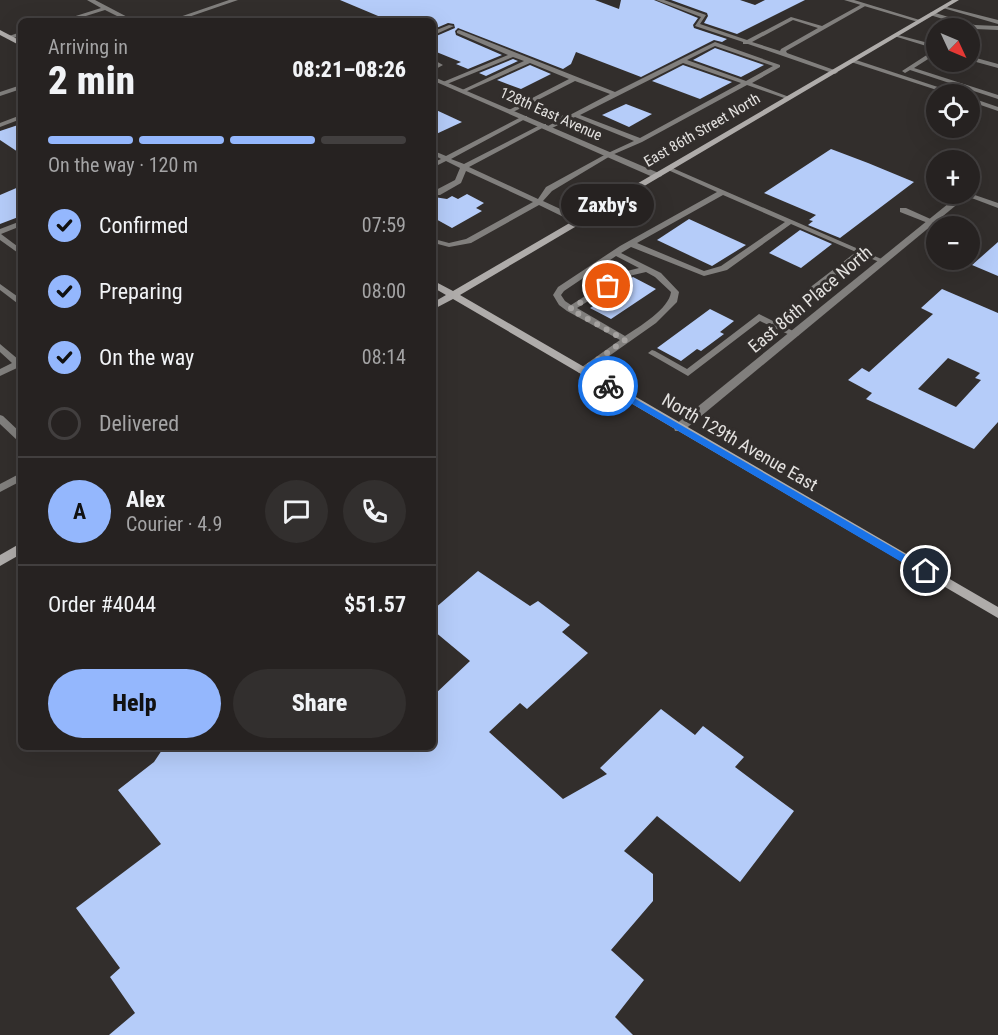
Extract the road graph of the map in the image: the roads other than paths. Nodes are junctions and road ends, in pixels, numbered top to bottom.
1 (90, 0) edge
2 (235, 0) edge
3 (659, 0) edge
4 (847, 0) edge
5 (956, 0) edge
6 (864, 5) junction
7 (945, 7) junction
8 (106, 8) junction
9 (998, 12) edge
10 (932, 14) junction
11 (73, 18) edge
12 (126, 18) edge
13 (180, 18) edge
14 (943, 18) edge
15 (987, 19) junction
16 (920, 21) junction
17 (998, 22) edge
18 (451, 26) dead end
19 (823, 28) junction
20 (998, 28) edge
21 (980, 29) edge
22 (0, 32) edge
23 (436, 32) edge
24 (459, 32) dead end
25 (18, 35) edge
26 (896, 35) junction
27 (9, 37) junction
28 (18, 42) edge
29 (745, 43) junction
30 (926, 46) edge
31 (783, 54) junction
32 (513, 55) junction
33 (926, 56) edge
34 (681, 60) junction
35 (530, 61) junction
36 (853, 61) junction
37 (980, 61) edge
38 (998, 66) edge
39 (909, 68) junction
40 (835, 72) junction
41 (897, 76) junction
42 (575, 78) junction
43 (436, 79) edge
44 (445, 83) junction
45 (746, 83) junction
46 (926, 85) edge
47 (18, 88) edge
48 (998, 89) edge
49 (463, 91) junction
50 (0, 94) edge
51 (615, 94) junction
52 (990, 94) junction
53 (998, 97) edge
54 (789, 98) junction
55 (527, 103) junction
56 (980, 103) edge
57 (998, 109) edge
58 (511, 111) junction
59 (574, 115) junction
60 (525, 117) junction
61 (18, 118) edge
62 (566, 119) junction
63 (0, 125) edge
64 (547, 126) junction
65 (640, 141) junction
66 (436, 154) edge
67 (610, 154) junction
68 (446, 159) junction
69 (436, 164) edge
70 (464, 167) junction
71 (670, 169) junction
72 (658, 176) junction
73 (723, 192) junction
74 (437, 193) dead end
75 (980, 200) edge
76 (539, 202) junction
77 (953, 204) edge
78 (998, 206) edge
79 (903, 210) dead end
80 (937, 216) edge
81 (926, 219) edge
82 (579, 221) junction
83 (791, 221) junction
84 (18, 225) edge
85 (926, 225) edge
86 (0, 234) edge
87 (436, 242) edge
88 (632, 244) junction
89 (18, 250) edge
90 (619, 251) junction
91 (861, 252) junction
92 (882, 261) junction
93 (647, 269) junction
94 (436, 285) edge
95 (0, 286) edge
96 (811, 291) dead end
97 (453, 295) junction
98 (18, 301) edge
99 (436, 305) edge
100 (570, 309) junction
101 (795, 334) junction
102 (625, 340) junction
103 (0, 347) edge
104 (652, 353) dead end
105 (18, 362) edge
106 (18, 365) edge
107 (582, 371) junction
108 (0, 373) edge
109 (0, 418) edge
110 (679, 428) junction
111 (18, 436) edge
112 (18, 479) edge
113 (0, 488) edge
114 (18, 550) edge
115 (0, 561) edge
116 (998, 613) edge

1 - 8 street
2 - 13 street
3 - 29 lane
4 - 6 street
5 - 7 main road, East 86th Street North
6 - 16 street
6 - 19 lane
7 - 10 main road, East 86th Street North
7 - 15 lane
8 - 11 street
8 - 12 street
9 - 15 lane
10 - 14 lane
10 - 16 main road, East 86th Street North
15 - 17 lane
16 - 26 main road, East 86th Street North
18 - 23 lane
19 - 29 lane
19 - 31 lane
20 - 21 lane
22 - 27 main road
24 - 32 lane
25 - 27 street
26 - 30 lane
26 - 36 main road, East 86th Street North
27 - 28 main road
29 - 31 lane
31 - 40 lane
32 - 35 lane
32 - 44 lane
33 - 39 lane
34 - 45 lane
34 - 45 lane
34 - 51 lane
35 - 42 lane
35 - 49 lane
36 - 40 main road, East 86th Street North
36 - 41 lane
37 - 38 lane
39 - 41 lane
39 - 52 lane
40 - 54 main road, East 86th Street North
41 - 46 lane
42 - 51 lane
42 - 55 lane
43 - 44 street, 128th East Avenue
44 - 49 street, 128th East Avenue
45 - 54 lane
45 - 65 lane
47 - 50 street
48 - 52 lane
49 - 58 street, 128th East Avenue
51 - 59 lane
52 - 53 lane
54 - 71 main road, East 86th Street North
55 - 58 lane
55 - 62 lane
56 - 57 lane
58 - 60 street, 128th East Avenue
59 - 62 lane
59 - 65 lane
60 - 64 street, 128th East Avenue
60 - 68 lane
61 - 63 lane
62 - 64 lane
64 - 67 street, 128th East Avenue
64 - 70 lane
65 - 67 lane
66 - 68 lane
67 - 72 street, 128th East Avenue
67 - 76 lane
68 - 69 lane
68 - 70 lane
70 - 74 lane
70 - 76 lane
71 - 72 main road, East 86th Street North
71 - 73 lane
72 - 82 main road, East 86th Street North
73 - 83 lane
73 - 88 lane
75 - 78 lane
76 - 82 lane
76 - 87 lane
77 - 80 street, East 86th Place North
79 - 81 lane
82 - 97 main road, East 86th Street North
83 - 88 lane
83 - 91 lane
84 - 86 lane
85 - 92 street, East 86th Place North
86 - 89 lane
88 - 90 lane
90 - 93 lane
90 - 100 lane
91 - 92 lane
91 - 96 lane
92 - 101 street, East 86th Place North
93 - 100 lane
93 - 102 lane
94 - 97 main road, North 129th Avenue East
95 - 98 lane
97 - 99 main road, East 86th Street North
97 - 107 main road, North 129th Avenue East
100 - 102 lane
101 - 104 lane
101 - 110 street, East 86th Place North
102 - 107 lane
103 - 105 lane
106 - 108 lane
107 - 110 main road, North 129th Avenue East
109 - 111 lane
110 - 116 main road, North 129th Avenue East
112 - 113 lane
114 - 115 main road

